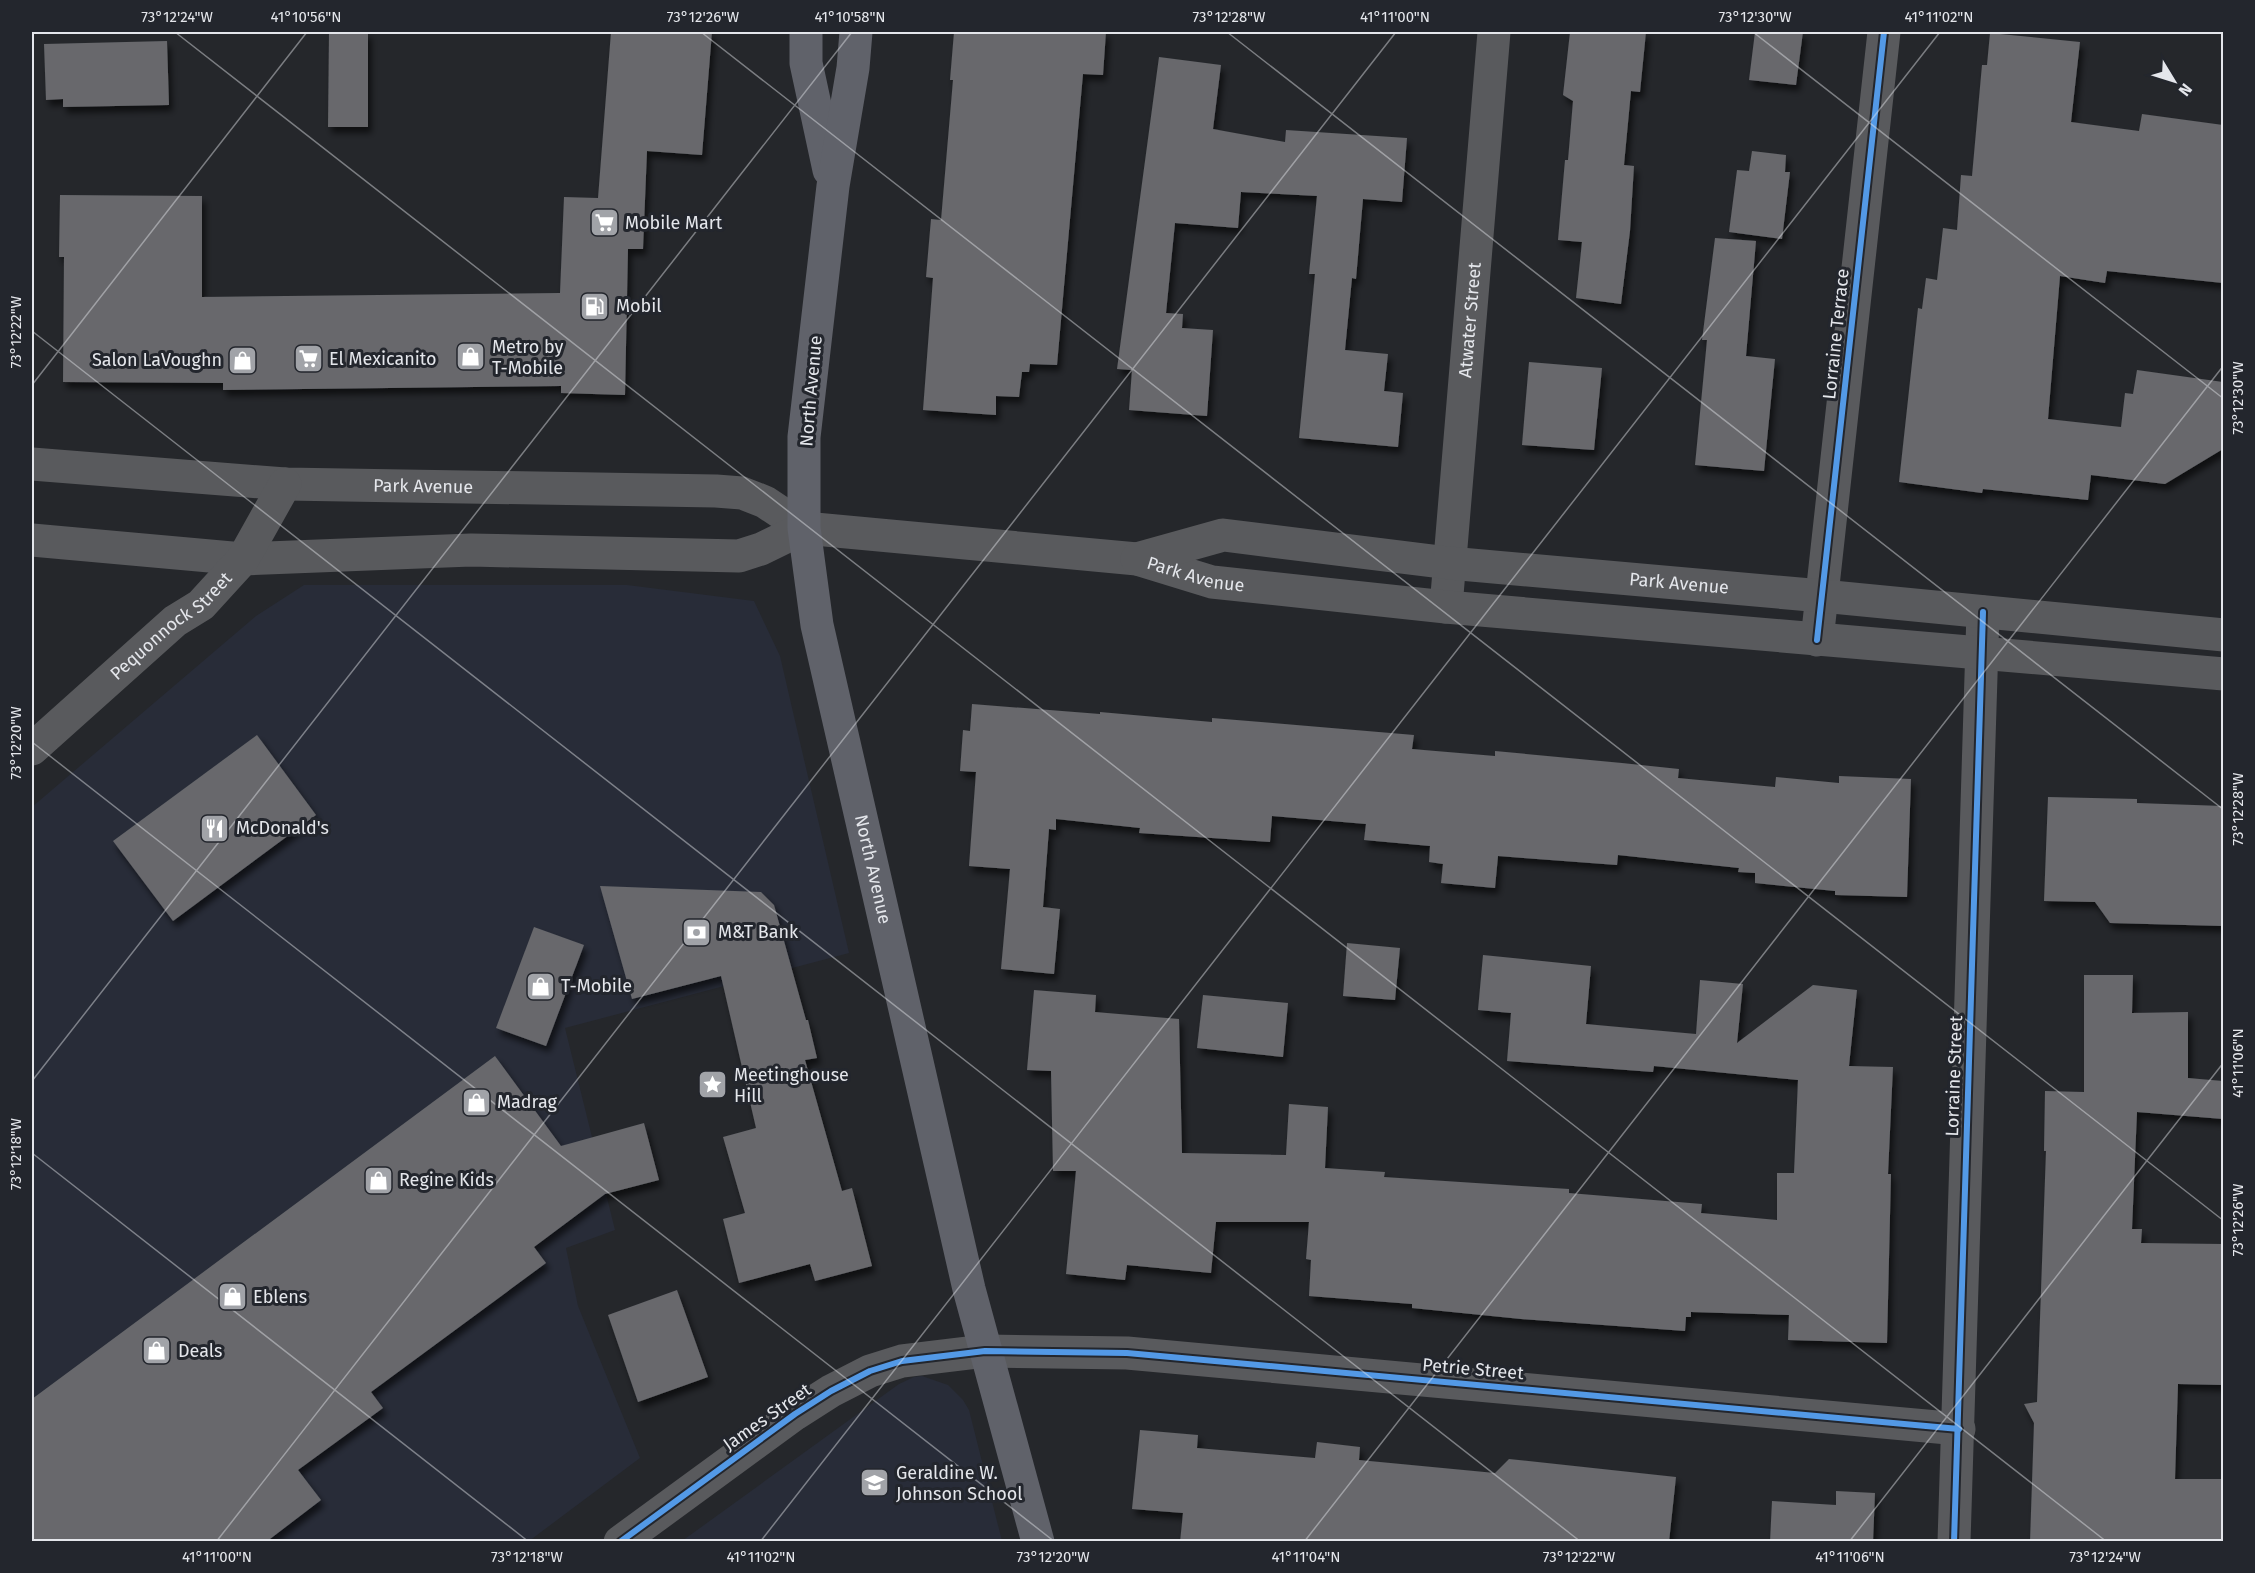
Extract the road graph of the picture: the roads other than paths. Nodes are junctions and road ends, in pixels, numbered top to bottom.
1 (806, 32) edge
2 (856, 32) edge
3 (1494, 32) edge
4 (1884, 32) edge
5 (833, 186) junction
6 (32, 464) edge
7 (285, 484) junction
8 (804, 528) junction
9 (32, 540) edge
10 (243, 559) junction
11 (1137, 559) junction
12 (1449, 563) junction
13 (1822, 596) junction
14 (1446, 607) junction
15 (1983, 612) junction
16 (2223, 635) edge
17 (1817, 640) junction
18 (1982, 654) junction
19 (2223, 674) edge
20 (32, 749) edge
21 (985, 1351) junction
22 (1959, 1429) junction
23 (620, 1542) edge
24 (1038, 1542) edge
25 (1954, 1542) edge

1 - 5 main road, North Avenue
2 - 5 main road, North Avenue
3 - 12 main road, Atwater Street
4 - 13 main road, Lorraine Terrace
5 - 8 main road, North Avenue
6 - 7 main road, Park Avenue
7 - 8 main road, Park Avenue
7 - 10 main road, Pequonnock Street
8 - 10 main road
8 - 11 main road, Park Avenue
8 - 21 main road, North Avenue
9 - 10 main road
10 - 20 main road, Pequonnock Street
11 - 12 main road, Park Avenue
11 - 14 main road, Park Avenue
12 - 13 main road, Park Avenue
12 - 14 main road, Atwater Street
13 - 15 main road, Park Avenue
13 - 17 main road, Lorraine Terrace
14 - 17 main road, Park Avenue
15 - 16 main road, Park Avenue
15 - 18 main road, Lorraine Street
17 - 18 main road, Park Avenue
18 - 19 main road, Park Avenue
18 - 22 main road, Lorraine Street
21 - 22 main road, Petrie Street
21 - 23 main road, James Street
21 - 24 main road, North Avenue
22 - 25 main road, Lorraine Street

